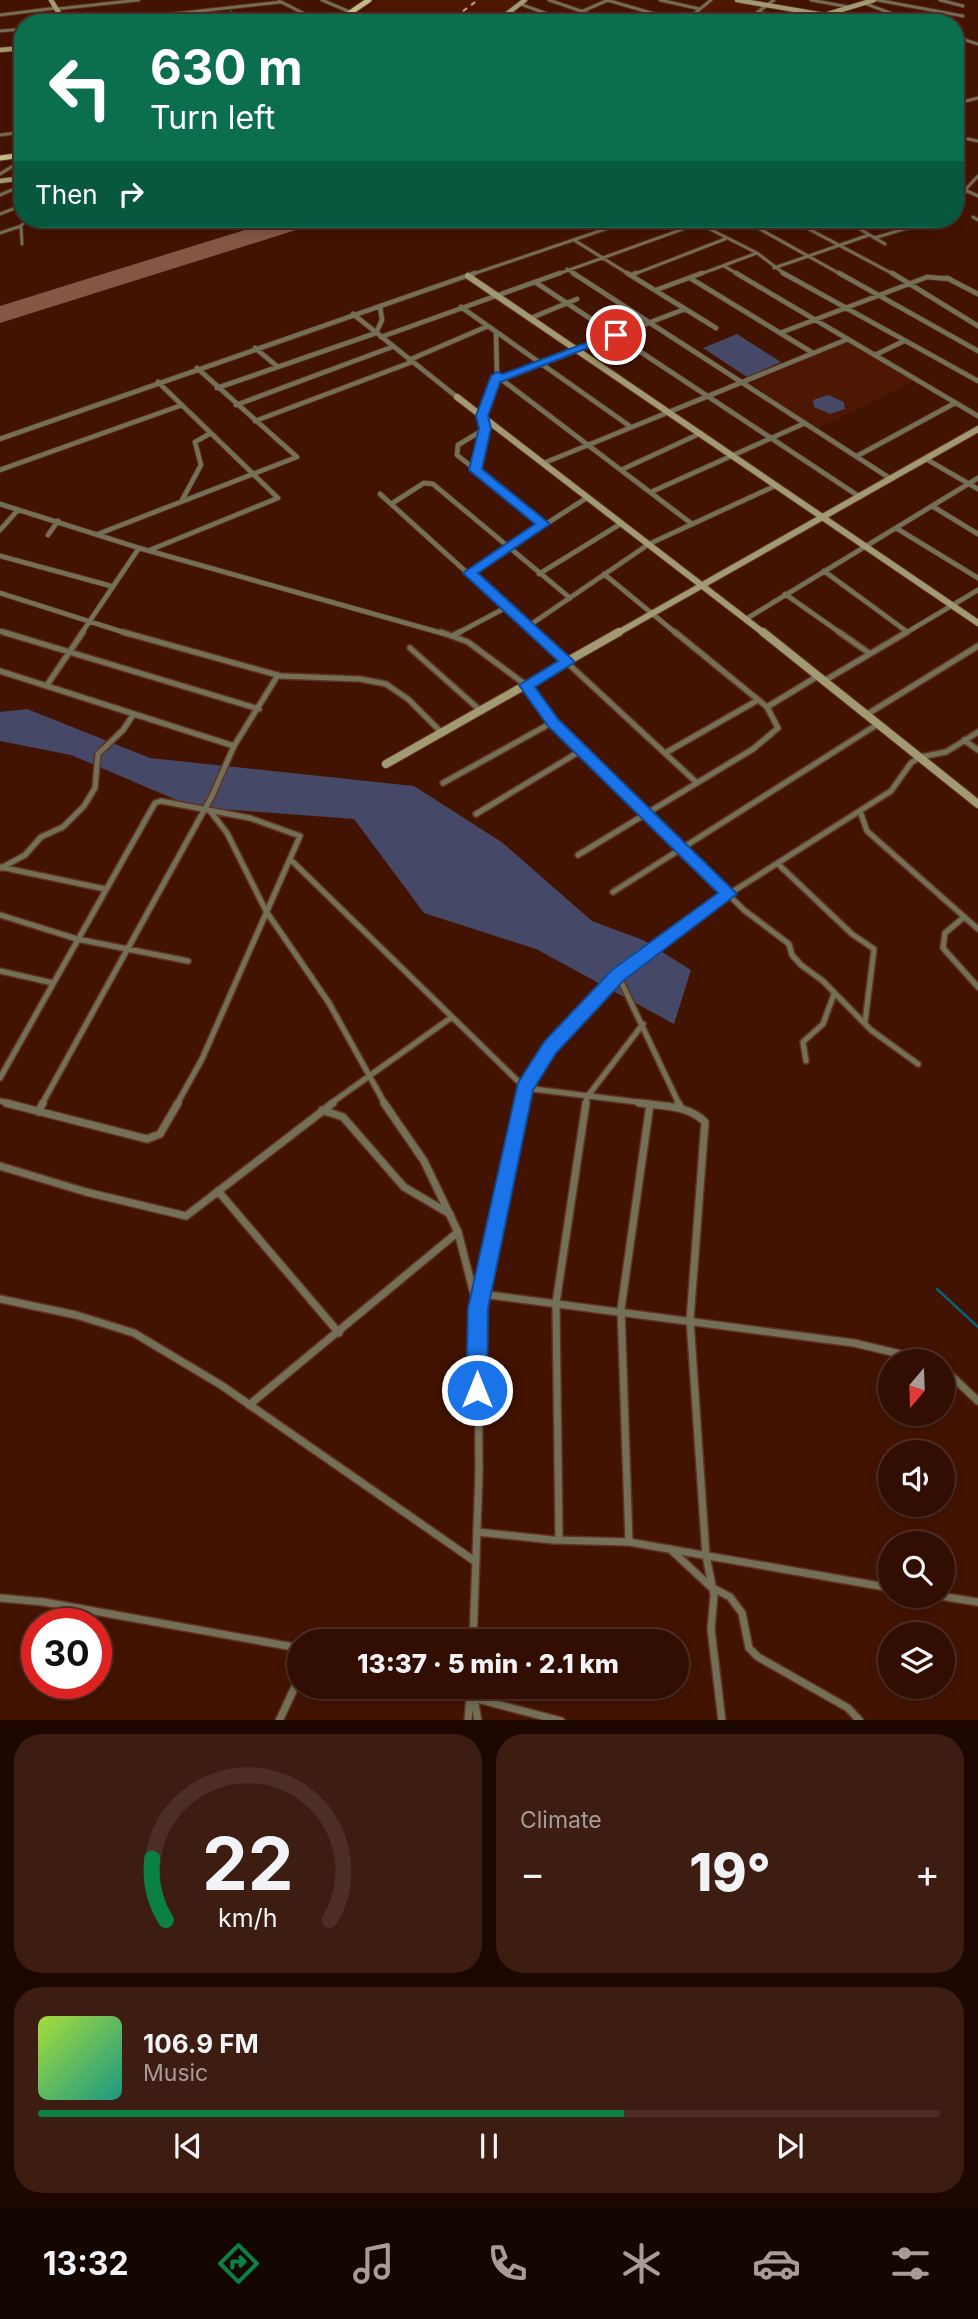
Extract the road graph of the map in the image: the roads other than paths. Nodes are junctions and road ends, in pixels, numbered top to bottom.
1 (51, 0) edge
2 (139, 0) edge
3 (276, 0) edge
4 (322, 0) edge
5 (375, 0) edge
6 (549, 0) edge
7 (608, 0) edge
8 (660, 0) edge
9 (711, 0) edge
10 (737, 0) edge
11 (774, 0) edge
12 (811, 0) edge
13 (874, 0) edge
14 (910, 0) edge
15 (941, 0) edge
16 (113, 1) edge
17 (366, 1) edge
18 (281, 2) junction
19 (523, 2) edge
20 (864, 3) junction
21 (768, 5) junction
22 (904, 5) junction
23 (963, 6) dead end
24 (56, 8) junction
25 (849, 8) junction
26 (700, 9) junction
27 (583, 11) junction
28 (350, 12) junction
29 (759, 12) junction
30 (304, 13) joint
31 (695, 13) joint
32 (60, 14) edge
33 (178, 14) edge
34 (298, 14) edge
35 (347, 14) edge
36 (355, 14) edge
37 (507, 14) edge
38 (552, 14) edge
39 (590, 14) edge
40 (655, 14) edge
41 (699, 14) edge
42 (756, 14) edge
43 (766, 14) edge
44 (818, 14) edge
45 (828, 14) edge
46 (893, 14) edge
47 (952, 14) edge
48 (0, 15) edge
49 (968, 139) dead end
50 (978, 141) edge
51 (14, 162) edge
52 (0, 174) edge
53 (977, 178) edge
54 (967, 191) junction
55 (964, 192) edge
56 (978, 196) edge
57 (973, 217) dead end
58 (978, 220) edge
59 (21, 228) edge
60 (609, 228) edge
61 (686, 228) edge
62 (704, 228) edge
63 (759, 228) edge
64 (808, 228) edge
65 (859, 228) edge
66 (908, 228) edge
67 (869, 234) junction
68 (874, 238) junction
69 (725, 239) junction
70 (574, 240) junction
71 (22, 244) dead end
72 (839, 244) junction
73 (885, 244) dead end
74 (757, 253) junction
75 (809, 255) junction
76 (603, 258) junction
77 (724, 265) junction
78 (774, 268) junction
79 (566, 269) junction
80 (631, 275) junction
81 (468, 276) junction
82 (945, 276) dead end
83 (690, 278) junction
84 (950, 279) junction
85 (535, 282) junction
86 (911, 283) junction
87 (656, 290) junction
88 (978, 294) edge
89 (497, 295) junction
90 (877, 295) junction
91 (577, 299) dead end
92 (568, 303) junction
93 (380, 306) junction
94 (461, 307) junction
95 (844, 307) junction
96 (685, 309) junction
97 (353, 314) junction
98 (531, 318) junction
99 (814, 319) junction
100 (649, 322) junction
101 (488, 326) junction
102 (978, 326) edge
103 (716, 328) dead end
104 (496, 332) junction
105 (780, 333) junction
106 (378, 335) junction
107 (616, 335) junction
108 (848, 339) junction
109 (904, 341) junction
110 (392, 347) junction
111 (255, 348) junction
112 (578, 350) junction
113 (978, 351) edge
114 (813, 353) junction
115 (874, 355) junction
116 (410, 361) junction
117 (542, 364) junction
118 (278, 367) junction
119 (197, 368) junction
120 (499, 377) junction
121 (978, 381) edge
122 (741, 382) junction
123 (159, 383) junction
124 (217, 388) junction
125 (708, 396) junction
126 (457, 397) joint
127 (955, 403) junction
128 (182, 405) junction
129 (236, 405) junction
130 (669, 412) junction
131 (482, 416) junction
132 (978, 416) edge
133 (255, 421) junction
134 (805, 423) junction
135 (493, 424) junction
136 (631, 427) junction
137 (485, 428) junction
138 (978, 429) edge
139 (211, 433) junction
140 (701, 433) junction
141 (772, 438) junction
142 (0, 439) edge
143 (588, 445) junction
144 (734, 455) junction
145 (857, 456) junction
146 (926, 459) junction
147 (544, 463) junction
148 (0, 470) edge
149 (475, 470) junction
150 (621, 470) junction
151 (254, 474) junction
152 (978, 478) edge
153 (891, 479) junction
154 (969, 483) junction
155 (777, 485) junction
156 (978, 489) edge
157 (650, 492) junction
158 (380, 494) dead end
159 (588, 497) junction
160 (860, 497) junction
161 (181, 502) junction
162 (0, 504) edge
163 (391, 504) junction
164 (932, 506) junction
165 (18, 510) junction
166 (825, 517) junction
167 (58, 521) junction
168 (622, 523) junction
169 (544, 524) junction
170 (692, 524) junction
171 (896, 528) junction
172 (0, 530) edge
173 (98, 534) junction
174 (978, 534) edge
175 (48, 535) dead end
176 (649, 544) junction
177 (866, 545) junction
178 (510, 547) junction
179 (139, 548) junction
180 (149, 550) junction
181 (0, 556) edge
182 (824, 571) junction
183 (470, 573) junction
184 (539, 573) junction
185 (604, 574) junction
186 (978, 579) edge
187 (111, 586) junction
188 (705, 586) junction
189 (978, 590) edge
190 (0, 593) edge
191 (785, 594) junction
192 (570, 598) junction
193 (952, 605) junction
194 (505, 607) junction
195 (652, 615) junction
196 (746, 619) junction
197 (90, 622) junction
198 (978, 623) edge
199 (527, 627) junction
200 (0, 631) edge
201 (906, 631) junction
202 (454, 635) junction
203 (978, 646) edge
204 (410, 648) dead end
205 (68, 652) junction
206 (869, 653) junction
207 (568, 662) junction
208 (0, 671) edge
209 (278, 675) junction
210 (821, 679) junction
211 (47, 685) junction
212 (526, 685) junction
213 (758, 700) junction
214 (767, 707) junction
215 (259, 709) junction
216 (481, 711) junction
217 (133, 715) junction
218 (866, 715) junction
219 (553, 722) junction
220 (878, 724) junction
221 (978, 732) edge
222 (442, 733) junction
223 (964, 740) junction
224 (234, 746) junction
225 (582, 750) junction
226 (978, 750) edge
227 (667, 752) junction
228 (920, 757) junction
229 (386, 764) dead end
230 (696, 782) junction
231 (443, 783) dead end
232 (978, 804) edge
233 (202, 810) junction
234 (210, 811) junction
235 (860, 811) junction
236 (476, 814) dead end
237 (648, 814) junction
238 (685, 849) junction
239 (578, 855) dead end
240 (289, 859) junction
241 (778, 864) junction
242 (0, 868) edge
243 (105, 889) junction
244 (613, 892) dead end
245 (729, 894) junction
246 (266, 911) junction
247 (0, 915) edge
248 (964, 917) junction
249 (978, 929) edge
250 (77, 939) junction
251 (129, 949) junction
252 (188, 961) dead end
253 (0, 971) edge
254 (618, 975) junction
255 (53, 983) junction
256 (978, 987) edge
257 (834, 994) junction
258 (452, 1017) junction
259 (865, 1022) junction
260 (643, 1024) junction
261 (806, 1061) dead end
262 (918, 1064) dead end
263 (368, 1076) junction
264 (0, 1078) edge
265 (524, 1088) junction
266 (587, 1097) junction
267 (0, 1101) edge
268 (650, 1104) junction
269 (681, 1108) junction
270 (321, 1110) junction
271 (38, 1112) junction
272 (0, 1166) edge
273 (218, 1191) junction
274 (450, 1214) junction
275 (458, 1232) junction
276 (481, 1294) junction
277 (0, 1299) edge
278 (556, 1303) junction
279 (478, 1308) junction
280 (621, 1309) junction
281 (690, 1320) junction
282 (339, 1333) junction
283 (879, 1349) edge
284 (956, 1380) edge
285 (978, 1401) edge
286 (249, 1405) junction
287 (477, 1532) junction
288 (559, 1539) junction
289 (629, 1542) junction
290 (670, 1549) junction
291 (706, 1556) junction
292 (476, 1562) junction
293 (878, 1586) edge
294 (711, 1587) junction
295 (0, 1598) edge
296 (955, 1598) edge
297 (978, 1602) edge
298 (473, 1629) edge
299 (287, 1646) edge
300 (289, 1699) edge
301 (472, 1699) edge
302 (472, 1699) edge
303 (476, 1699) edge
304 (279, 1720) edge
305 (468, 1720) edge
306 (478, 1720) edge
307 (561, 1720) edge
308 (722, 1720) edge
309 (860, 1720) edge

1 - 24 street
2 - 16 street
3 - 18 street
4 - 28 street
5 - 36 main road
6 - 27 street
7 - 27 street
7 - 40 street
8 - 26 street
9 - 26 street
10 - 21 street
11 - 21 street
12 - 25 street
13 - 20 street
13 - 22 street
14 - 22 street
15 - 23 street
16 - 24 street
17 - 28 main road
18 - 30 street
18 - 33 street
19 - 37 street
19 - 38 street
20 - 25 street
20 - 46 street
21 - 29 street
21 - 44 street
22 - 47 street
24 - 32 street
24 - 48 street
25 - 45 street
26 - 31 street
27 - 39 street
28 - 35 main road
29 - 42 street
29 - 43 street
30 - 34 street
31 - 41 street
49 - 50 street
51 - 52 street
53 - 54 street
54 - 55 street
54 - 56 street
57 - 58 street
59 - 71 street
60 - 70 street
61 - 76 street
62 - 69 street
63 - 75 street
64 - 72 street
65 - 67 street
66 - 68 street
67 - 68 street
67 - 72 street
68 - 73 street
69 - 74 street
69 - 80 street
70 - 76 street
70 - 81 street
72 - 75 street
72 - 86 street
74 - 77 street
74 - 78 street
75 - 78 street
75 - 90 street
76 - 79 street
76 - 80 street
77 - 83 street
77 - 99 street
78 - 95 street
79 - 85 street
79 - 100 street
80 - 87 street
81 - 89 street
81 - 93 street
82 - 84 street
83 - 87 street
83 - 105 street
84 - 86 street
84 - 88 street
85 - 89 street
85 - 92 street
86 - 90 street
86 - 102 street
87 - 96 street
89 - 94 street
89 - 98 street
90 - 95 street
90 - 113 street
91 - 92 street
92 - 98 street
92 - 107 street
93 - 97 street
93 - 106 street
94 - 101 street
94 - 106 street
95 - 99 street
95 - 109 street
96 - 100 street
96 - 103 street
97 - 106 street
97 - 111 street
98 - 112 street
99 - 105 street
99 - 108 street
100 - 107 street
100 - 122 street
101 - 104 street
101 - 116 street
104 - 117 street
104 - 120 street
105 - 114 street
106 - 110 street
106 - 118 street
107 - 112 street
107 - 125 street
108 - 114 street
108 - 115 street
109 - 115 street
109 - 121 street
110 - 116 street
110 - 129 street
111 - 118 street
111 - 119 street
112 - 117 street
112 - 130 street
114 - 122 street
115 - 127 street
116 - 126 street
116 - 133 street
117 - 120 street
117 - 136 street
118 - 124 street
119 - 123 street
119 - 124 street
120 - 131 street
120 - 143 street
122 - 125 street
122 - 134 street
123 - 128 street
123 - 142 street
124 - 129 street
125 - 130 street
125 - 141 street
126 - 131 street
127 - 132 street
127 - 145 street
128 - 139 street
128 - 148 street
129 - 133 street
130 - 136 street
130 - 140 street
131 - 135 street
131 - 137 street
133 - 151 street
134 - 141 street
134 - 145 street
135 - 137 street
135 - 147 street
136 - 143 street
137 - 149 street
137 - 149 street
138 - 146 street
139 - 151 street
139 - 161 street
140 - 144 street
140 - 150 street
141 - 144 street
141 - 160 street
143 - 147 street
143 - 150 street
144 - 155 street
144 - 157 street
145 - 153 street
146 - 153 street
146 - 154 street
147 - 159 street
149 - 169 street
150 - 157 street
151 - 161 street
151 - 180 street
152 - 154 street
153 - 160 street
154 - 156 street
154 - 164 street
155 - 166 street
155 - 170 street
157 - 170 street
158 - 163 street
159 - 168 street
159 - 169 street
160 - 166 street
161 - 173 street
162 - 165 street
163 - 178 street
163 - 183 street
164 - 171 street
164 - 174 street
165 - 167 street
165 - 172 street
166 - 177 street
166 - 188 street
167 - 173 street
167 - 175 street
168 - 176 street
168 - 184 street
169 - 178 street
170 - 176 street
171 - 177 street
171 - 186 street
173 - 179 street
176 - 185 street
176 - 188 street
177 - 182 street
177 - 193 street
178 - 183 street
178 - 184 street
179 - 180 street
179 - 187 street
180 - 202 street
181 - 187 street
182 - 191 street
182 - 201 street
183 - 194 street
184 - 192 street
185 - 192 street
185 - 195 street
187 - 197 street
188 - 195 street
188 - 196 street
189 - 193 street
190 - 197 street
191 - 196 street
191 - 206 street
192 - 199 street
193 - 198 street
193 - 201 street
194 - 199 street
194 - 202 street
195 - 207 street
195 - 213 street
196 - 210 street
197 - 205 street
197 - 209 street
199 - 207 street
200 - 205 street
201 - 206 street
202 - 212 street
203 - 218 street
204 - 216 street
205 - 211 street
205 - 215 street
206 - 210 street
207 - 212 street
207 - 227 street
208 - 211 street
209 - 215 street
209 - 222 street
210 - 214 street
210 - 218 street
211 - 217 street
212 - 216 street
212 - 219 street
213 - 214 street
213 - 227 street
214 - 230 street
215 - 224 street
216 - 222 street
217 - 224 street
217 - 242 street
218 - 220 street
219 - 225 street
219 - 231 street
220 - 228 street
220 - 238 street
221 - 223 street
222 - 229 street
223 - 226 street
223 - 228 street
224 - 233 street
225 - 236 street
225 - 237 street
227 - 230 street
228 - 232 street
228 - 235 street
230 - 237 street
233 - 234 street
233 - 243 street
233 - 251 street
234 - 240 street
234 - 246 street
235 - 241 street
235 - 248 street
237 - 238 street
237 - 239 street
238 - 244 street
238 - 245 street
240 - 246 street
240 - 258 street
241 - 245 street
241 - 259 street
242 - 243 street
243 - 250 street
245 - 254 street
245 - 257 street
246 - 263 street
246 - 271 street
247 - 250 street
248 - 249 street
248 - 256 street
250 - 251 street
250 - 255 street
251 - 252 street
251 - 271 street
253 - 255 street
254 - 260 street
254 - 265 street
255 - 264 street
257 - 259 street
257 - 261 street
258 - 263 street
258 - 265 street
259 - 262 street
260 - 266 street
260 - 269 street
263 - 270 street
263 - 274 street
265 - 266 street
265 - 276 street
266 - 268 street
266 - 278 street
267 - 271 street
268 - 269 street
268 - 280 street
269 - 281 street
270 - 273 street
270 - 274 street
272 - 273 street
273 - 282 street
274 - 275 street
275 - 279 street
275 - 282 street
276 - 278 street
276 - 279 street
277 - 286 street
278 - 280 street
278 - 288 street
279 - 287 street
280 - 281 street
280 - 289 street
281 - 283 street
281 - 291 street
282 - 286 street
284 - 285 street
286 - 292 street
287 - 288 street
287 - 292 street
288 - 289 street
289 - 290 street
290 - 291 street
290 - 294 street
291 - 293 street
291 - 294 street
292 - 298 street
294 - 308 street
294 - 309 street
295 - 299 street
296 - 297 street
300 - 304 street
301 - 305 street
302 - 306 street
303 - 307 street

